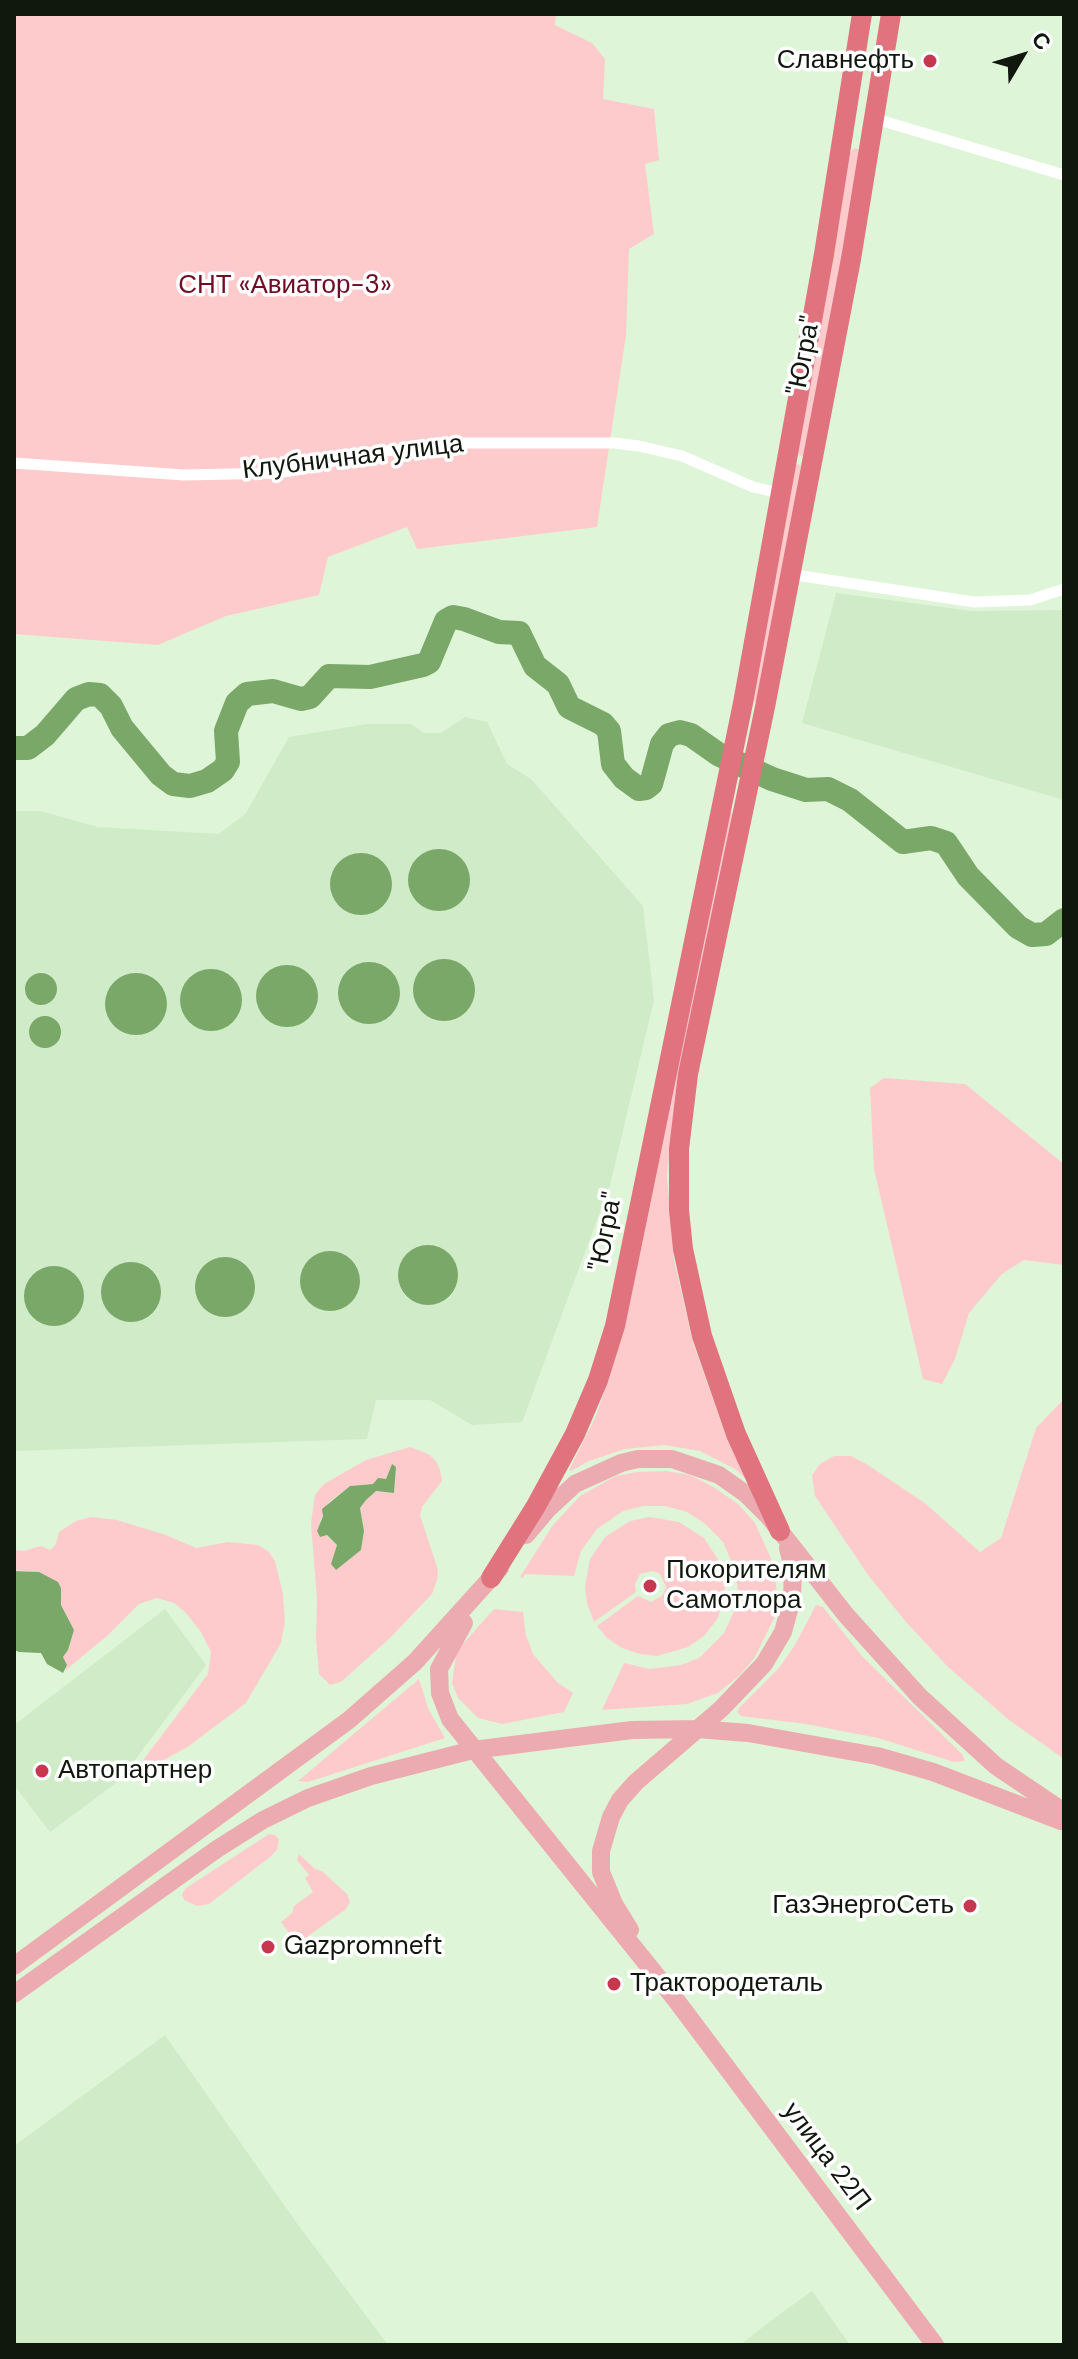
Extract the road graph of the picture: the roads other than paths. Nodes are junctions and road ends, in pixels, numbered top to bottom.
1 (862, 14) edge
2 (891, 14) edge
3 (847, 114) junction
4 (876, 119) junction
5 (1064, 175) edge
6 (14, 463) edge
7 (780, 493) junction
8 (789, 574) junction
9 (1064, 589) edge
10 (780, 1531) junction
11 (491, 1578) junction
12 (697, 1729) junction
13 (473, 1750) junction
14 (1064, 1812) edge
15 (1064, 1822) edge
16 (14, 1966) edge
17 (14, 1994) edge
18 (676, 2000) junction
19 (935, 2345) edge

1 - 3 highway, "Югра"
2 - 4 highway, "Югра"
3 - 4 highway
3 - 7 highway, "Югра"
4 - 5 street
4 - 8 highway, "Югра"
6 - 7 street, Клубничная улица
7 - 11 highway, "Югра"
8 - 9 street
8 - 10 highway, "Югра"
10 - 11 main road
10 - 12 main road, улица 22П
10 - 14 main road
11 - 13 main road, улица 22П
11 - 16 main road
12 - 13 main road
12 - 15 main road
12 - 18 main road, улица 22П
13 - 17 main road
13 - 18 main road, улица 22П
18 - 19 main road, улица 22П

